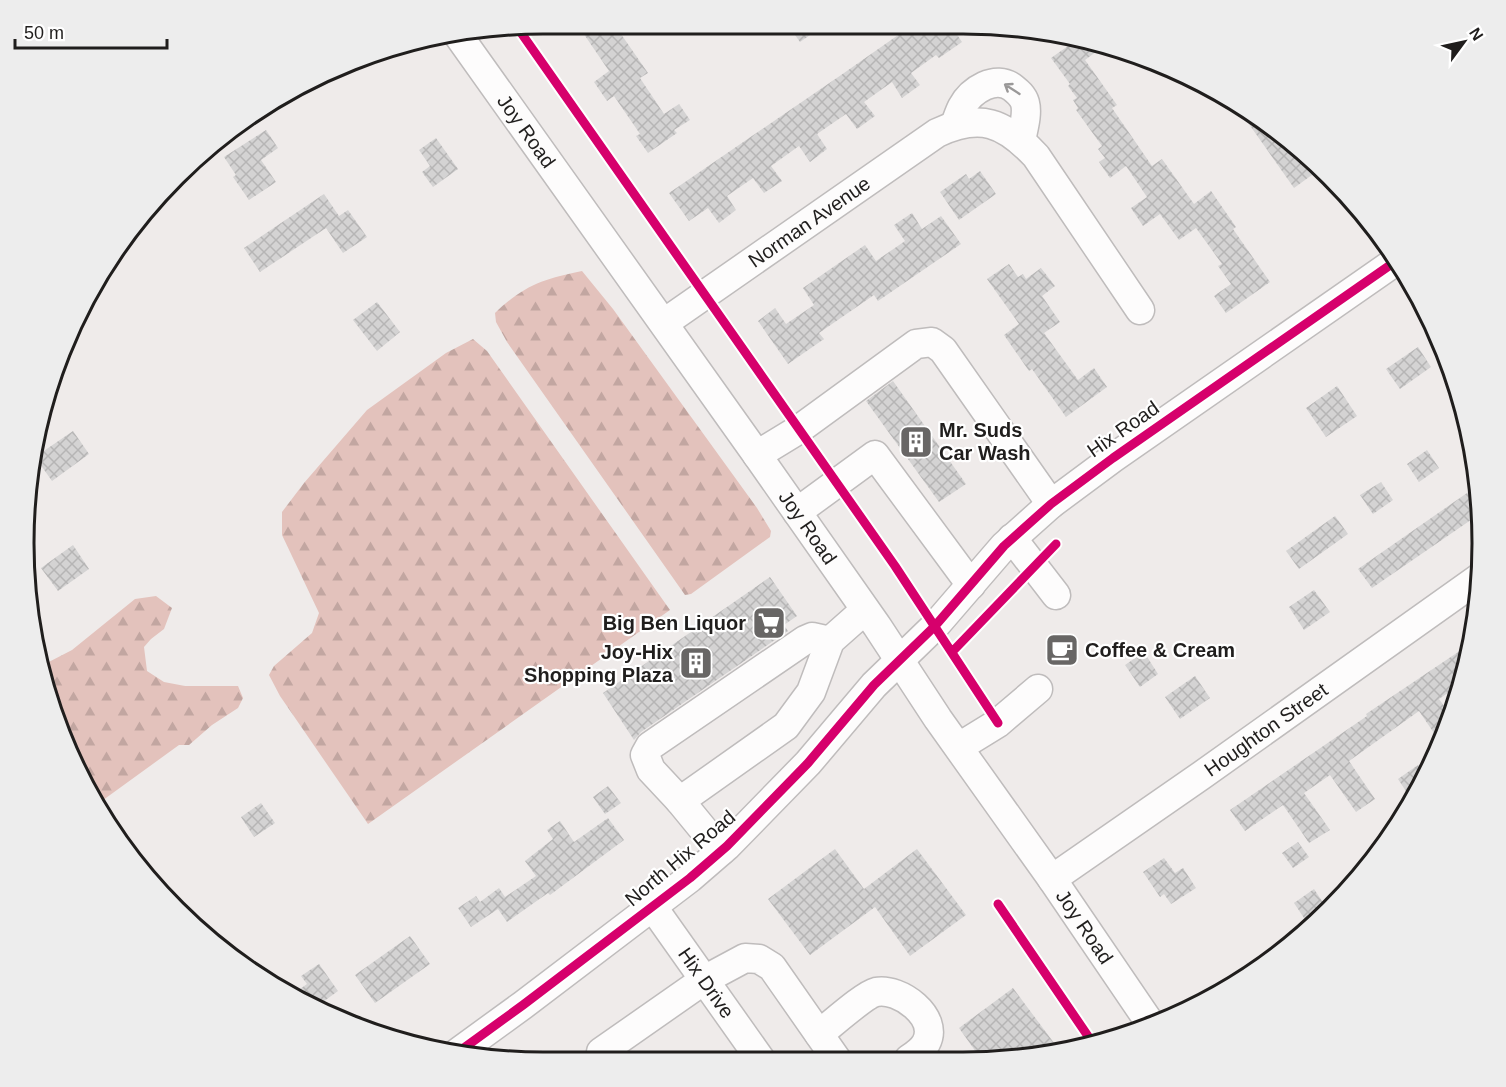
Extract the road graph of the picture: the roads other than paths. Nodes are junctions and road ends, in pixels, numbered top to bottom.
1 (462, 41) edge
2 (955, 125) junction
3 (1022, 141) junction
4 (1389, 266) edge
5 (1140, 310) dead end
6 (664, 323) junction
7 (757, 455) junction
8 (1051, 504) junction
9 (797, 512) junction
10 (1012, 538) junction
11 (971, 585) junction
12 (1469, 585) edge
13 (1056, 595) dead end
14 (866, 610) junction
15 (830, 640) junction
16 (900, 660) junction
17 (1038, 689) dead end
18 (959, 747) junction
19 (680, 801) junction
20 (721, 851) junction
21 (1052, 879) junction
22 (652, 906) junction
23 (704, 980) junction
24 (1146, 1018) edge
25 (819, 1034) junction
26 (466, 1046) edge
27 (601, 1052) edge
28 (746, 1052) edge
29 (831, 1052) edge
30 (916, 1052) edge

1 - 6 street, Joy Road
2 - 3 street, Norman Avenue
3 -> 2 street
2 - 6 street, Norman Avenue
3 - 5 street, Norman Avenue
4 - 8 street, Hix Road
6 - 7 street, Joy Road
7 - 8 street
7 - 9 street, Joy Road
8 - 10 street, Hix Road
9 - 11 street
9 - 14 street, Joy Road
10 - 11 street, Hix Road
10 - 13 street
11 - 16 street, Hix Road
12 - 21 street, Houghton Street
14 - 15 street
14 - 16 street, Joy Road
15 - 19 street
15 - 19 street
16 - 18 street, Joy Road
16 - 20 street, North Hix Road
17 - 18 street
18 - 21 street, Joy Road
19 - 20 street
20 - 22 street, North Hix Road
21 - 24 street, Joy Road
22 - 23 street, Hix Drive
22 - 26 street, North Hix Road
23 - 25 street
23 - 27 street
23 - 28 street, Hix Drive
25 - 29 street
25 - 30 street

